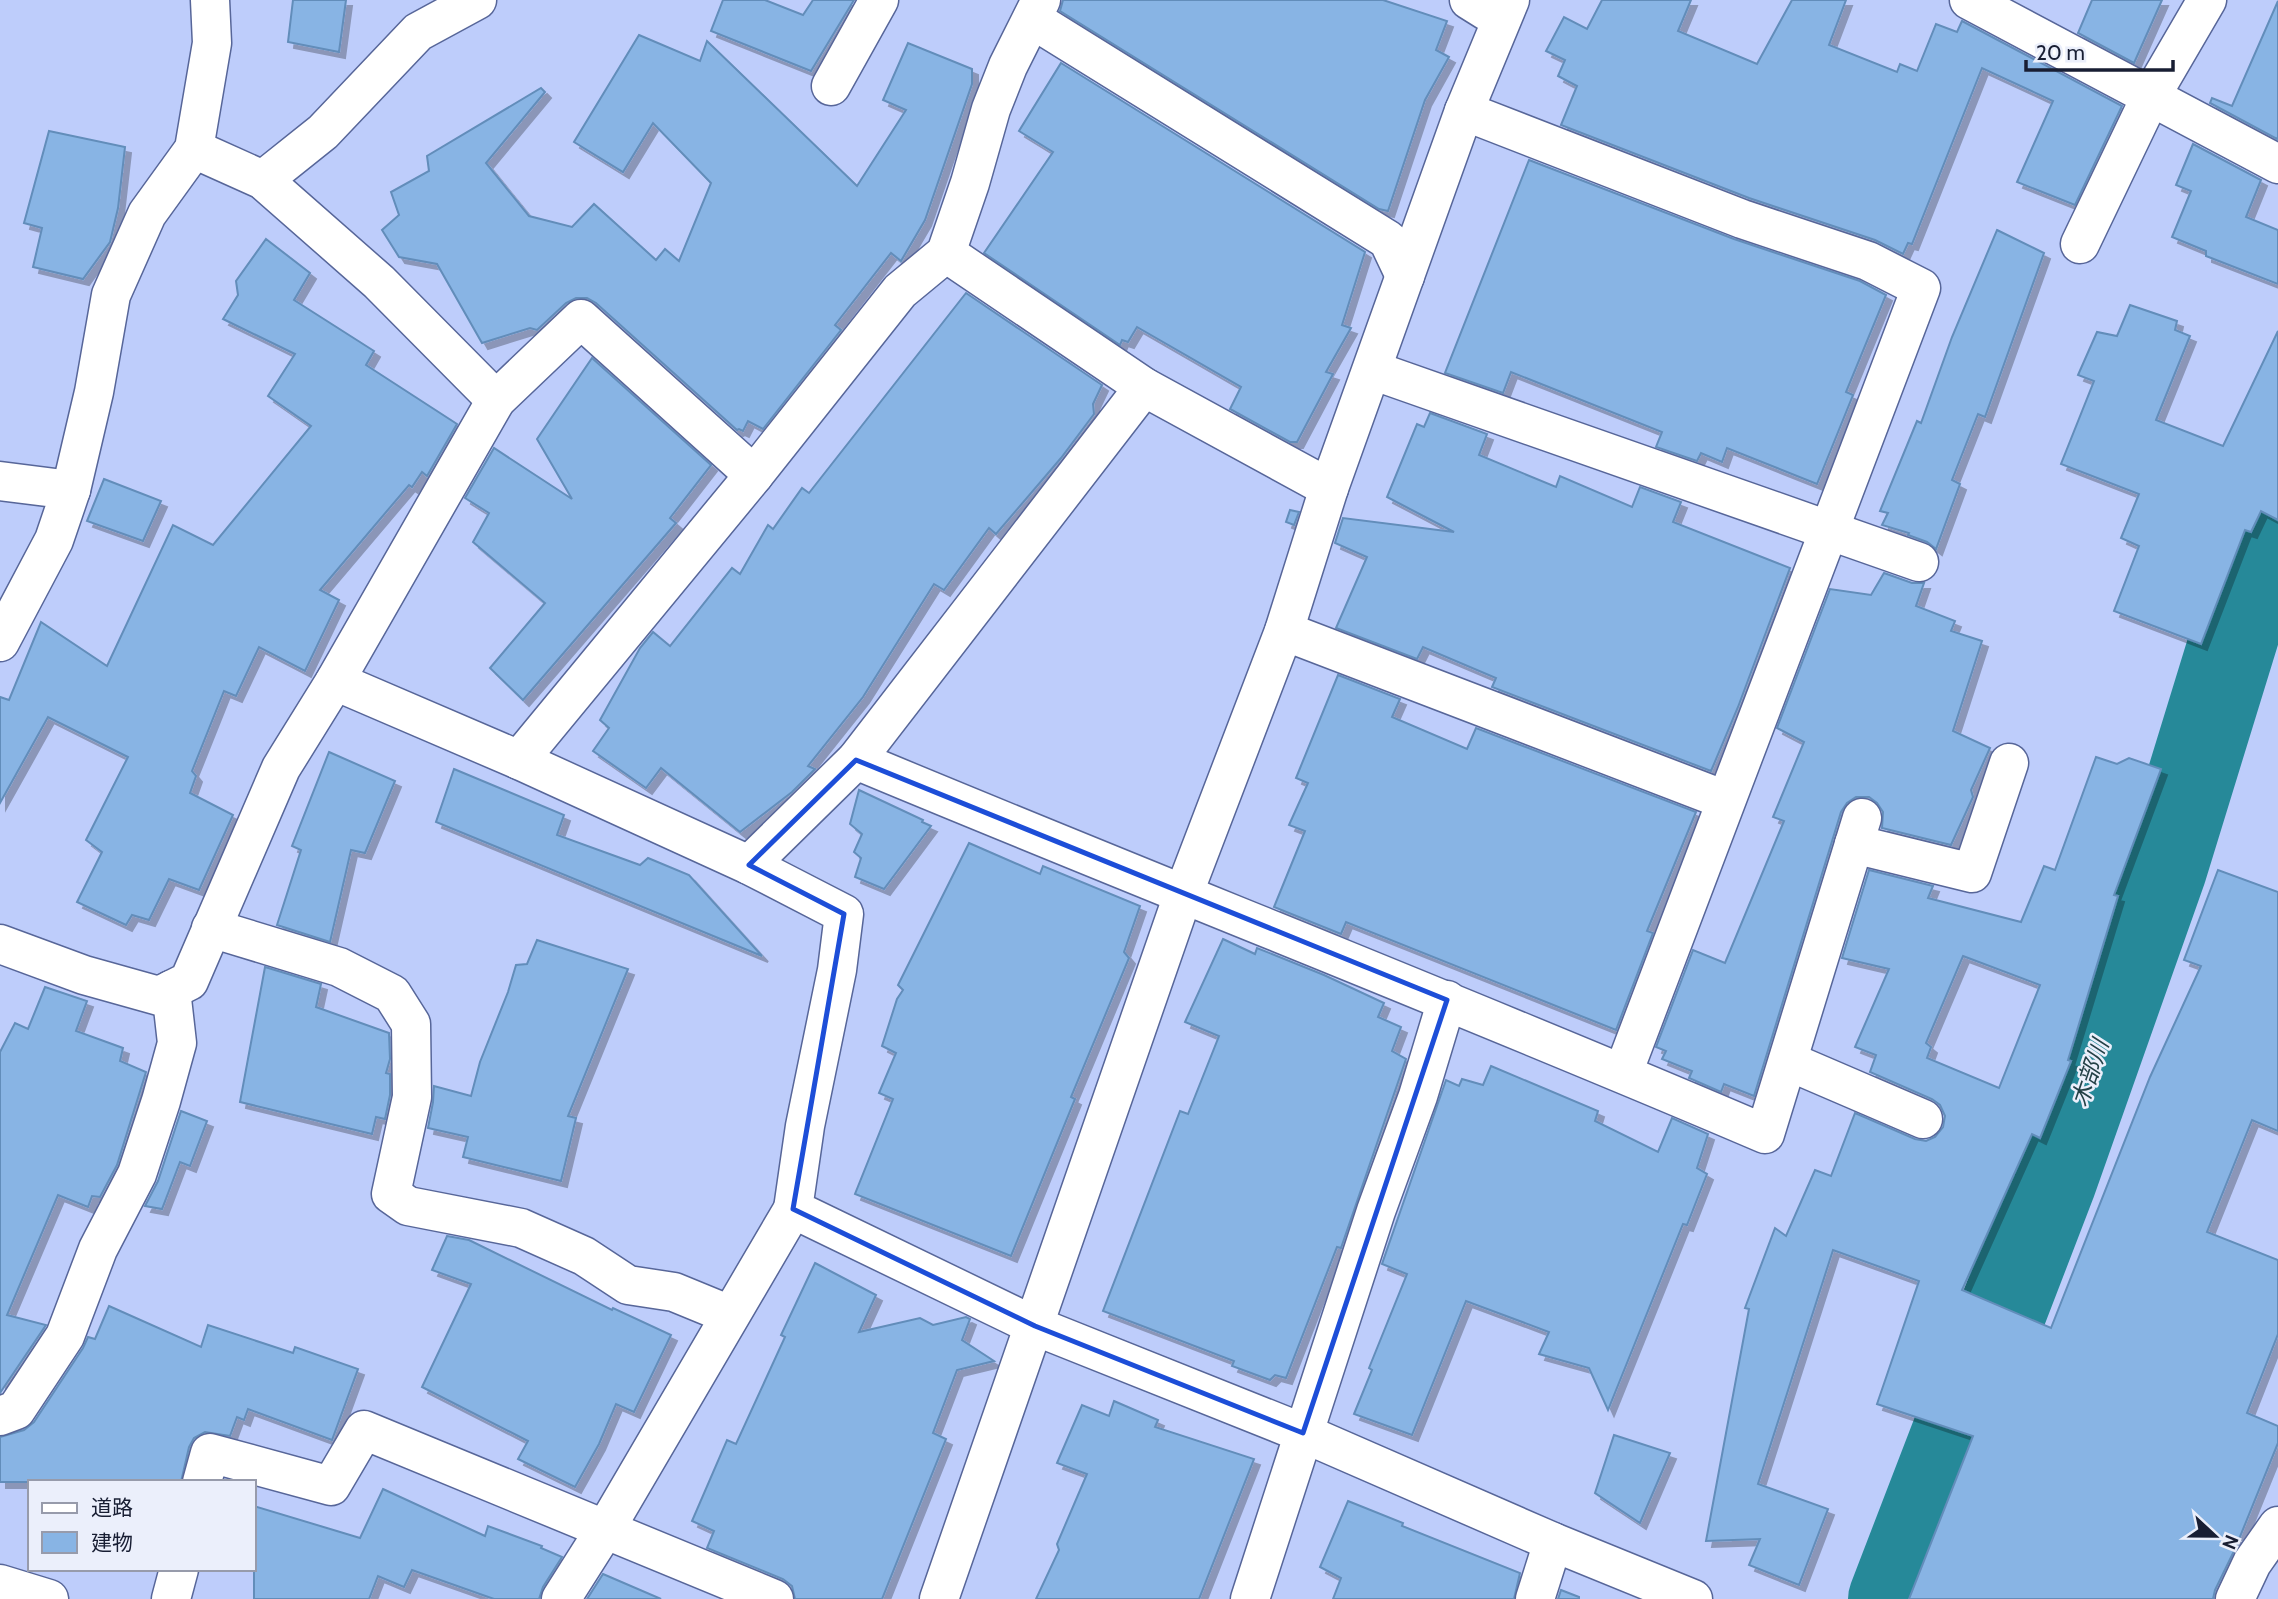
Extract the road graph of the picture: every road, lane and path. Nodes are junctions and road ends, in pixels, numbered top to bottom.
1 (210, 0) edge
2 (477, 0) edge
3 (879, 0) edge
4 (1469, 0) edge
5 (1969, 0) edge
6 (2207, 0) edge
7 (1036, 10) edge
8 (1505, 10) edge
9 (831, 86) dead end
10 (2151, 96) junction
11 (1464, 111) junction
12 (194, 149) junction
13 (2278, 164) edge
14 (263, 180) junction
15 (2080, 244) dead end
16 (946, 253) junction
17 (1405, 275) junction
18 (1372, 370) junction
19 (1144, 387) junction
20 (496, 400) junction
21 (754, 475) junction
22 (0, 481) edge
23 (1329, 488) junction
24 (71, 490) junction
25 (1830, 531) junction
26 (1919, 562) dead end
27 (1284, 631) junction
28 (0, 642) edge
29 (334, 681) junction
30 (519, 760) junction
31 (856, 760) junction
32 (2009, 763) dead end
33 (1725, 800) junction
34 (749, 865) junction
35 (1183, 895) junction
36 (211, 928) junction
37 (0, 944) edge
38 (171, 990) junction
39 (1447, 1000) junction
40 (1788, 1061) junction
41 (1623, 1073) junction
42 (1923, 1119) dead end
43 (793, 1209) junction
44 (730, 1315) junction
45 (1035, 1326) junction
46 (0, 1416) edge
47 (1303, 1433) junction
48 (203, 1480) edge
49 (2278, 1526) edge
50 (606, 1528) junction
51 (1553, 1542) junction
52 (56, 1571) edge
53 (178, 1571) edge
54 (0, 1584) edge
55 (48, 1599) edge
56 (171, 1599) edge
57 (561, 1599) edge
58 (774, 1599) edge
59 (939, 1599) edge
60 (1250, 1599) edge
61 (1535, 1599) edge
62 (1693, 1599) edge
63 (2235, 1599) edge

1 - 12 street
2 - 14 street
3 - 9 street
4 - 8 street
5 - 10 street
6 - 10 street
7 - 16 street
7 - 17 street
8 - 11 street
10 - 13 street
10 - 15 street
11 - 17 street
11 - 25 street
12 - 14 street
12 - 24 street
14 - 20 street
16 - 19 street
16 - 21 street
17 - 18 street
18 - 23 street
18 - 25 street
19 - 23 street
19 - 31 street
20 - 21 street
20 - 29 street
21 - 30 street
22 - 24 street
23 - 27 street
24 - 28 street
25 - 26 street
25 - 33 street
27 - 33 street
27 - 35 street
29 - 30 street
29 - 36 street
30 - 34 street
31 - 34 street
31 - 35 street
32 - 40 street
33 - 41 street
34 - 43 street
35 - 39 street
35 - 45 street
36 - 38 street
36 - 44 street
37 - 38 street
38 - 46 street
39 - 41 street
39 - 47 street
40 - 41 street
40 - 42 street
43 - 44 street
43 - 45 street
44 - 50 street
45 - 47 street
45 - 59 street
47 - 51 street
47 - 60 street
48 - 50 street
49 - 63 street
50 - 57 street
50 - 58 street
51 - 61 street
51 - 62 street
52 - 55 street
53 - 56 street
54 - 55 street

